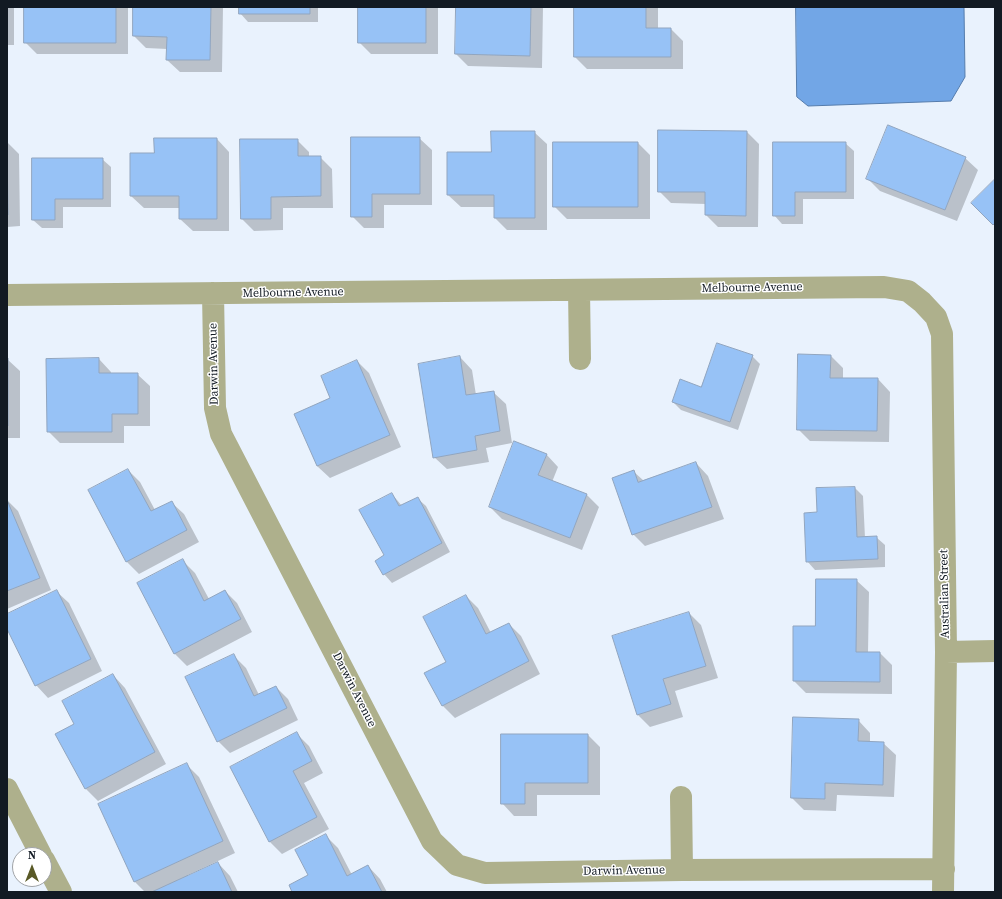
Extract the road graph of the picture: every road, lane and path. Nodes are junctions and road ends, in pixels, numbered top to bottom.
1 (579, 290) junction
2 (213, 293) junction
3 (7, 295) edge
4 (922, 302) joint
5 (580, 359) dead end
6 (995, 651) edge
7 (946, 652) junction
8 (7, 789) edge
9 (681, 797) dead end
10 (37, 847) edge
11 (944, 869) junction
12 (682, 870) junction
13 (52, 875) edge
14 (61, 892) edge
15 (944, 892) edge

1 - 2 street, Melbourne Avenue
1 - 4 street, Melbourne Avenue
1 - 5 street
2 - 3 street, Melbourne Avenue
2 - 12 street, Darwin Avenue
4 - 7 street, Australian Street
6 - 7 street
7 - 11 street, Australian Street
8 - 10 street
9 - 12 street, Darwin Avenue
11 - 12 street, Darwin Avenue
11 - 15 street, Australian Street
13 - 14 street

